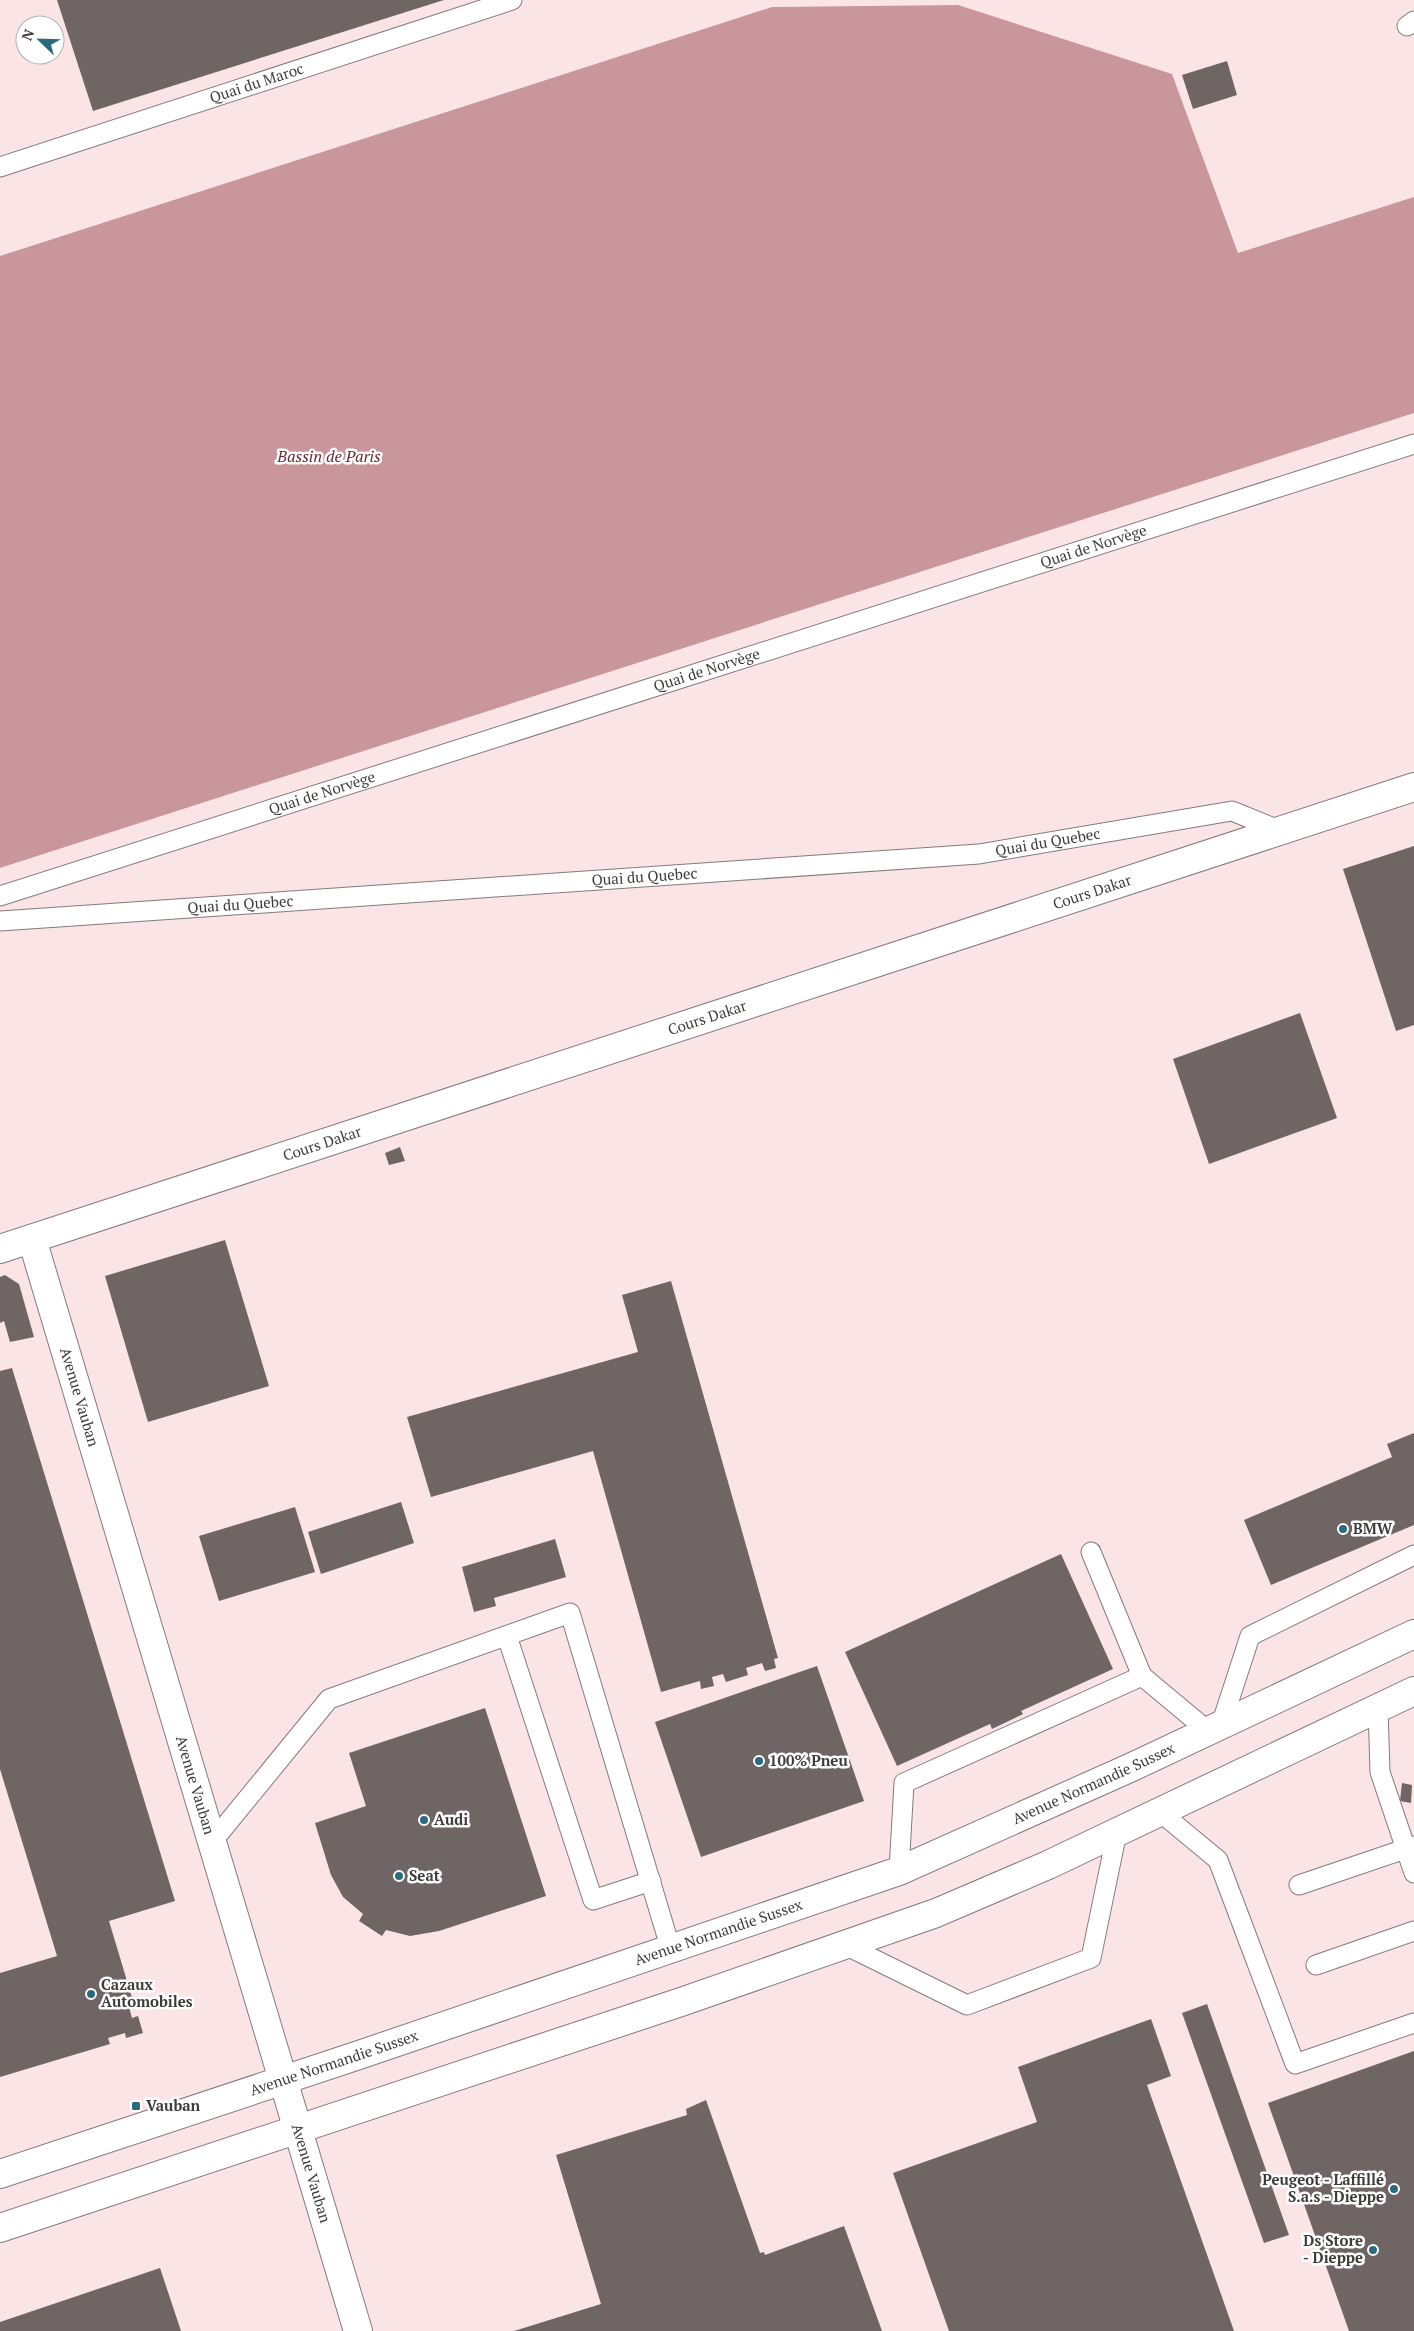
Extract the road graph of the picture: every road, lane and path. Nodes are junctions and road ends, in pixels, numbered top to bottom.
1 (512, 0) edge
2 (0, 167) edge
3 (1414, 444) edge
4 (1414, 787) edge
5 (1282, 831) junction
6 (0, 896) edge
7 (0, 922) edge
8 (32, 1239) junction
9 (0, 1249) edge
10 (1092, 1552) dead end
11 (1414, 1555) edge
12 (1414, 1634) edge
13 (507, 1636) junction
14 (1142, 1676) junction
15 (1414, 1691) edge
16 (1378, 1708) junction
17 (1214, 1728) junction
18 (1160, 1812) junction
19 (1118, 1832) junction
20 (212, 1842) junction
21 (1410, 1848) edge
22 (898, 1871) junction
23 (1414, 1873) edge
24 (651, 1882) junction
25 (1298, 1885) dead end
26 (1414, 1931) edge
27 (845, 1945) junction
28 (671, 1950) junction
29 (1316, 1965) dead end
30 (1414, 2022) edge
31 (283, 2080) junction
32 (297, 2128) junction
33 (0, 2174) edge
34 (0, 2228) edge
35 (358, 2331) edge

1 - 2 lane, Quai du Maroc
3 - 6 lane, Quai de Norvège
4 - 5 main road, Cours Dakar
5 - 7 lane, Quai du Quebec
5 - 8 main road, Cours Dakar
8 - 9 main road, Cours Dakar
8 - 20 main road, Avenue Vauban
10 - 14 lane
11 - 17 lane
12 - 17 main road, Avenue Normandie Sussex
13 - 20 lane
13 - 24 lane
13 - 24 lane
14 - 17 lane
14 - 22 lane
15 - 16 main road
16 - 18 main road
16 - 21 lane
17 - 22 main road, Avenue Normandie Sussex
18 - 19 main road
18 - 30 lane
19 - 27 main road
19 - 27 lane
20 - 31 main road, Avenue Vauban
21 - 23 lane
21 - 25 lane
22 - 28 main road, Avenue Normandie Sussex
24 - 28 lane
26 - 29 lane
27 - 32 main road
28 - 31 main road, Avenue Normandie Sussex
31 - 32 main road, Avenue Vauban
31 - 33 main road, Avenue Normandie Sussex
32 - 34 main road
32 - 35 main road, Avenue Vauban

